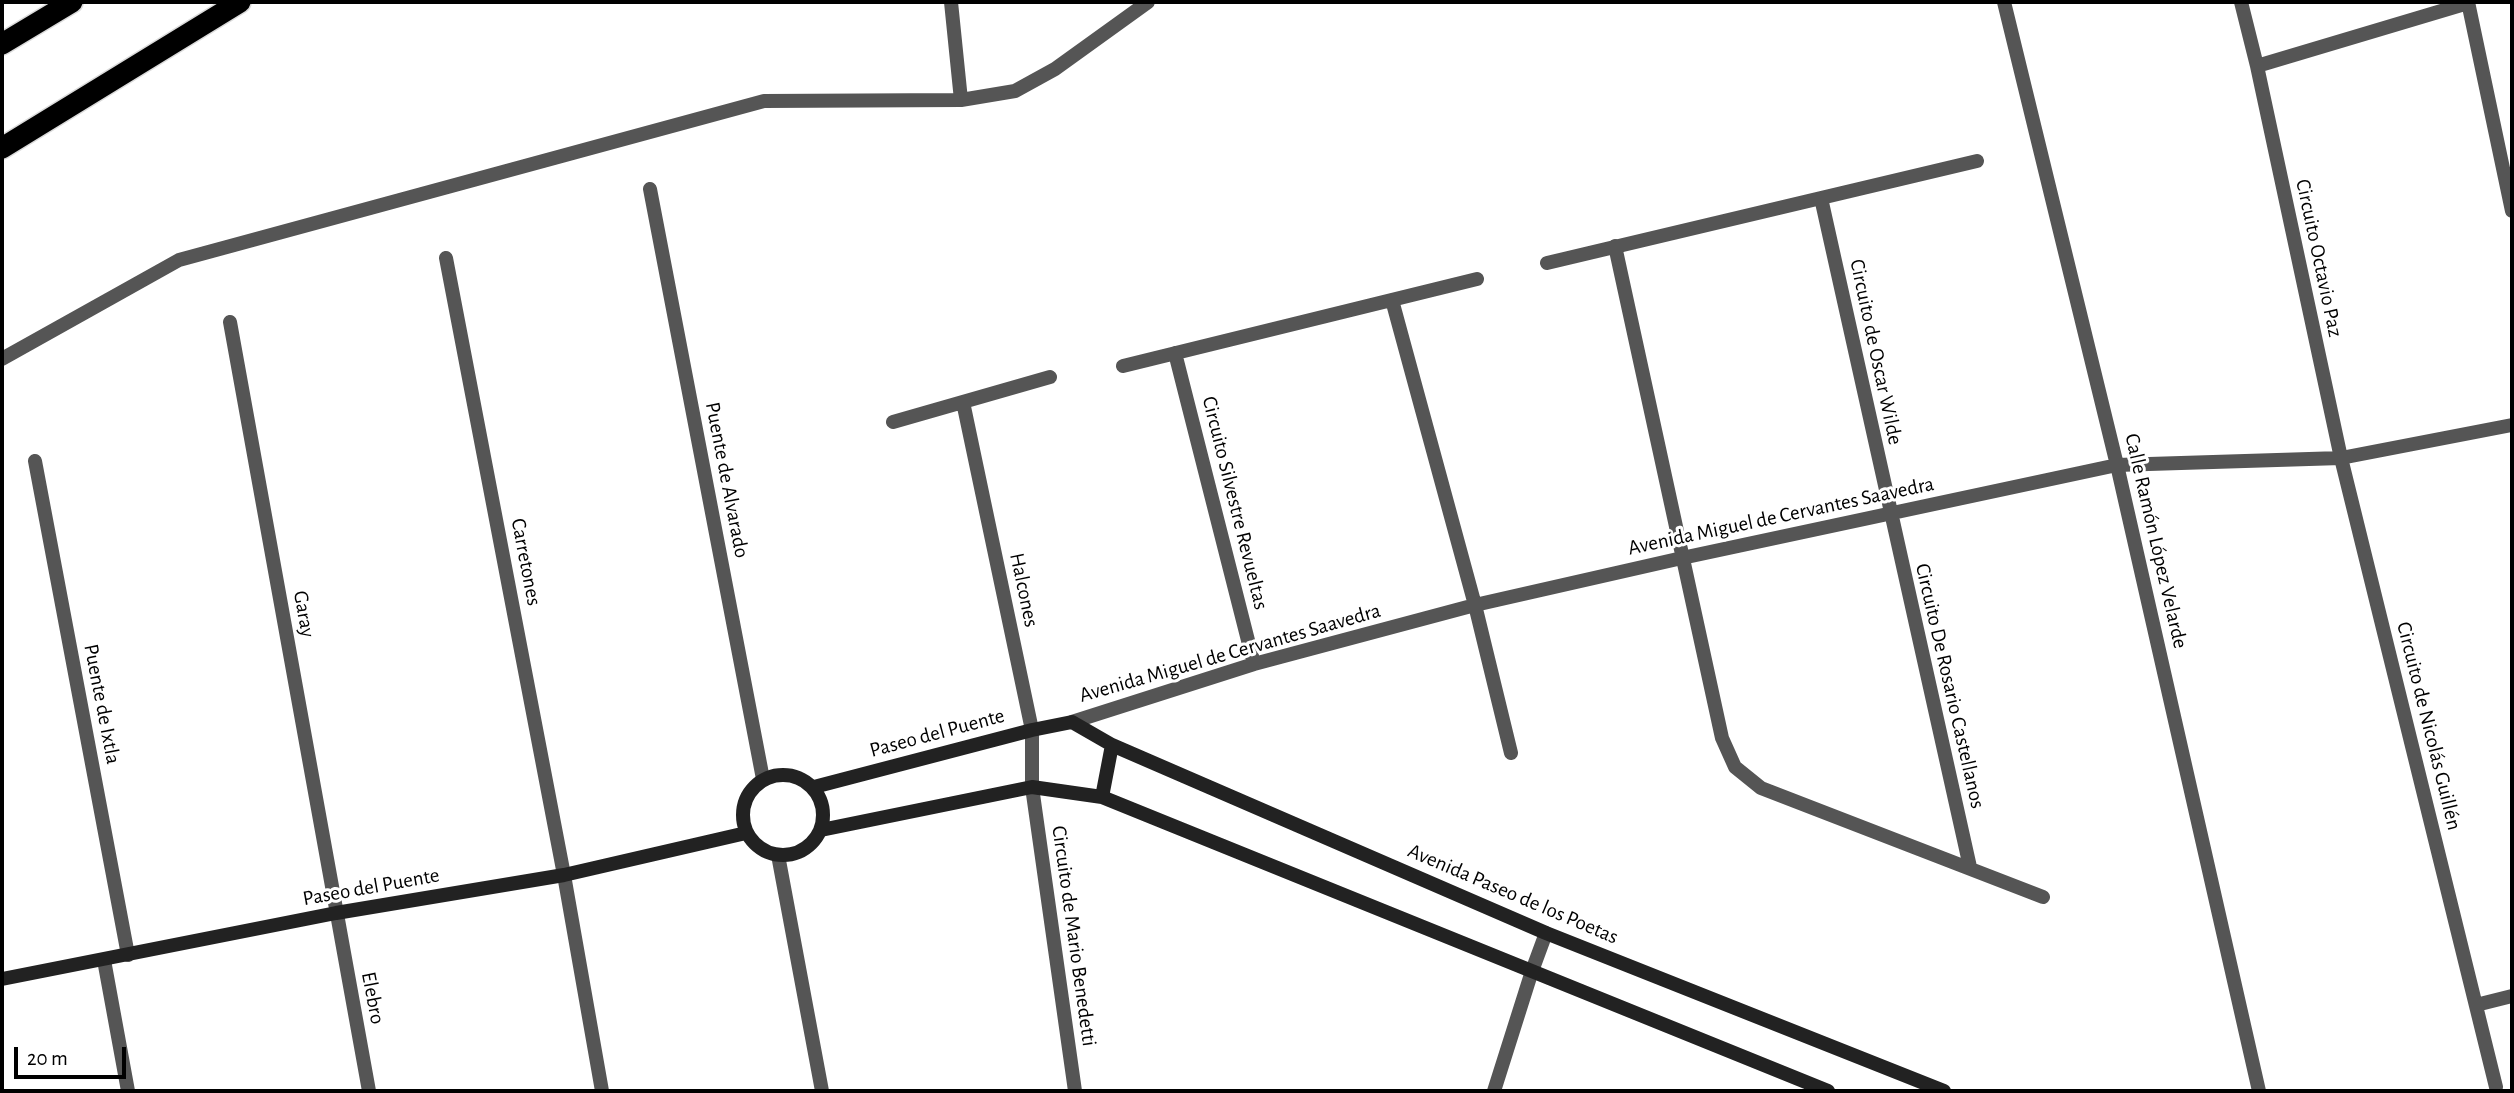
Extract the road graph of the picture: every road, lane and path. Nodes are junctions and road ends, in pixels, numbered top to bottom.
1 (72, 2) edge
2 (240, 2) edge
3 (951, 2) edge
4 (1148, 2) edge
5 (2004, 2) edge
6 (2241, 2) edge
7 (2468, 2) edge
8 (2, 44) edge
9 (2257, 66) junction
10 (961, 100) junction
11 (2, 148) edge
12 (1977, 161) dead end
13 (650, 189) dead end
14 (1821, 198) junction
15 (2512, 211) edge
16 (1615, 246) junction
17 (446, 258) dead end
18 (1547, 263) dead end
19 (1477, 279) dead end
20 (1392, 300) junction
21 (230, 322) dead end
22 (1175, 353) junction
23 (2, 359) edge
24 (1124, 366) dead end
25 (1050, 377) dead end
26 (963, 402) junction
27 (893, 422) dead end
28 (2512, 425) edge
29 (2341, 458) junction
30 (35, 461) dead end
31 (2117, 465) junction
32 (1890, 515) junction
33 (1682, 558) junction
34 (1475, 605) junction
35 (1254, 664) junction
36 (1072, 722) junction
37 (1032, 730) junction
38 (1112, 745) junction
39 (1511, 753) dead end
40 (763, 779) junction
41 (814, 787) junction
42 (1032, 788) junction
43 (1102, 797) junction
44 (821, 830) junction
45 (746, 833) junction
46 (778, 855) junction
47 (1970, 867) junction
48 (564, 875) junction
49 (2043, 897) dead end
50 (336, 913) junction
51 (1546, 933) junction
52 (128, 955) junction
53 (104, 960) junction
54 (1532, 971) junction
55 (2, 979) edge
56 (2512, 996) edge
57 (2476, 1005) junction
58 (2496, 1087) dead end
59 (128, 1091) edge
60 (369, 1091) edge
61 (602, 1091) edge
62 (822, 1091) edge
63 (1075, 1091) edge
64 (1494, 1091) edge
65 (1828, 1091) edge
66 (1944, 1091) edge
67 (2259, 1091) edge

1 - 8 highway
2 - 11 highway
3 - 10 street
4 - 10 street
5 - 31 street, Calle Ramón López Velarde
6 - 9 street, Circuito Octavio Paz
7 - 9 street
7 - 15 street
9 - 29 street, Circuito Octavio Paz
10 - 23 street
12 - 14 street
13 - 40 street, Puente de Alvarado
14 - 16 street
14 - 32 street, Circuito de Oscar Wilde
16 - 18 street
16 - 33 street
17 - 48 street, Carretones
19 - 20 street
20 - 22 street
20 - 34 street
21 - 50 street, Garay
22 - 24 street
22 - 35 street, Circuito Silvestre Revueltas
25 - 26 street
26 - 27 street
26 - 37 street, Halcones
28 - 29 street, Avenida Miguel de Cervantes Saavedra
29 - 31 street, Avenida Miguel de Cervantes Saavedra
29 - 57 street, Circuito de Nicolás Guillén
30 - 52 street, Puente de Ixtla
31 - 32 street, Avenida Miguel de Cervantes Saavedra
31 - 67 street, Calle Ramón López Velarde
32 - 33 street, Avenida Miguel de Cervantes Saavedra
32 - 47 street, Circuito De Rosario Castellanos
33 - 34 street, Avenida Miguel de Cervantes Saavedra
33 - 47 street
34 - 35 street, Avenida Miguel de Cervantes Saavedra
34 - 39 street
35 - 36 street, Avenida Miguel de Cervantes Saavedra
36 - 37 street, Paseo del Puente
36 - 38 street, Avenida Paseo de los Poetas
37 - 41 street, Paseo del Puente
37 - 42 street, Halcones
38 - 43 street
38 - 51 street, Avenida Paseo de los Poetas
40 - 41 street
40 - 45 street
41 - 44 street
42 - 43 street
42 - 44 street
42 - 63 street, Circuito de Mario Benedetti
43 - 54 street
44 - 46 street
45 - 46 street
45 - 48 street, Paseo del Puente
46 - 62 street
47 - 49 street
48 - 50 street, Paseo del Puente
48 - 61 street, Carretones
50 - 52 street, Paseo del Puente
50 - 60 street, Elebro
51 - 54 street
51 - 66 street, Avenida Paseo de los Poetas
52 - 53 street, Paseo del Puente
53 - 55 street, Paseo del Puente
53 - 59 street
54 - 64 street
54 - 65 street
56 - 57 street
57 - 58 street, Circuito de Nicolás Guillén

